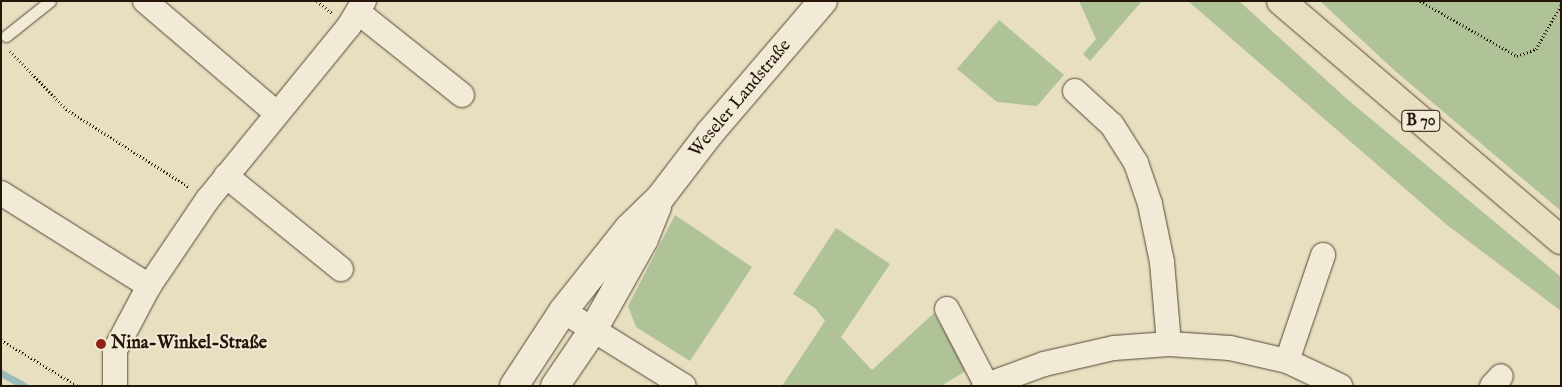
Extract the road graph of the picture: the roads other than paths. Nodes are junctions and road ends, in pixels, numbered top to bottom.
1 (50, 1) edge
2 (145, 1) edge
3 (823, 1) edge
4 (1281, 1) edge
5 (361, 7) edge
6 (6, 36) dead end
7 (1075, 91) dead end
8 (462, 95) dead end
9 (276, 114) junction
10 (226, 176) junction
11 (1, 193) edge
12 (660, 198) junction
13 (1561, 240) edge
14 (1323, 255) dead end
15 (340, 269) dead end
16 (149, 286) junction
17 (947, 309) dead end
18 (563, 311) junction
19 (593, 330) junction
20 (1168, 344) junction
21 (1287, 361) junction
22 (985, 385) edge
23 (115, 386) edge
24 (514, 386) edge
25 (556, 386) edge
26 (684, 386) edge
27 (1340, 386) edge

1 - 6 lane
2 - 9 street
3 - 12 street, Weseler Landstraße
4 - 13 main road, B 70
5 - 8 street
5 - 9 street
7 - 20 street
9 - 10 street
10 - 15 street
10 - 16 street
11 - 16 street
12 - 18 street, Weseler Landstraße
12 - 19 street, Weseler Landstraße
14 - 21 street
16 - 23 street
17 - 22 street
18 - 19 street
18 - 24 street, Weseler Landstraße
19 - 25 street, Weseler Landstraße
19 - 26 street
20 - 21 street
20 - 22 street
21 - 27 street

